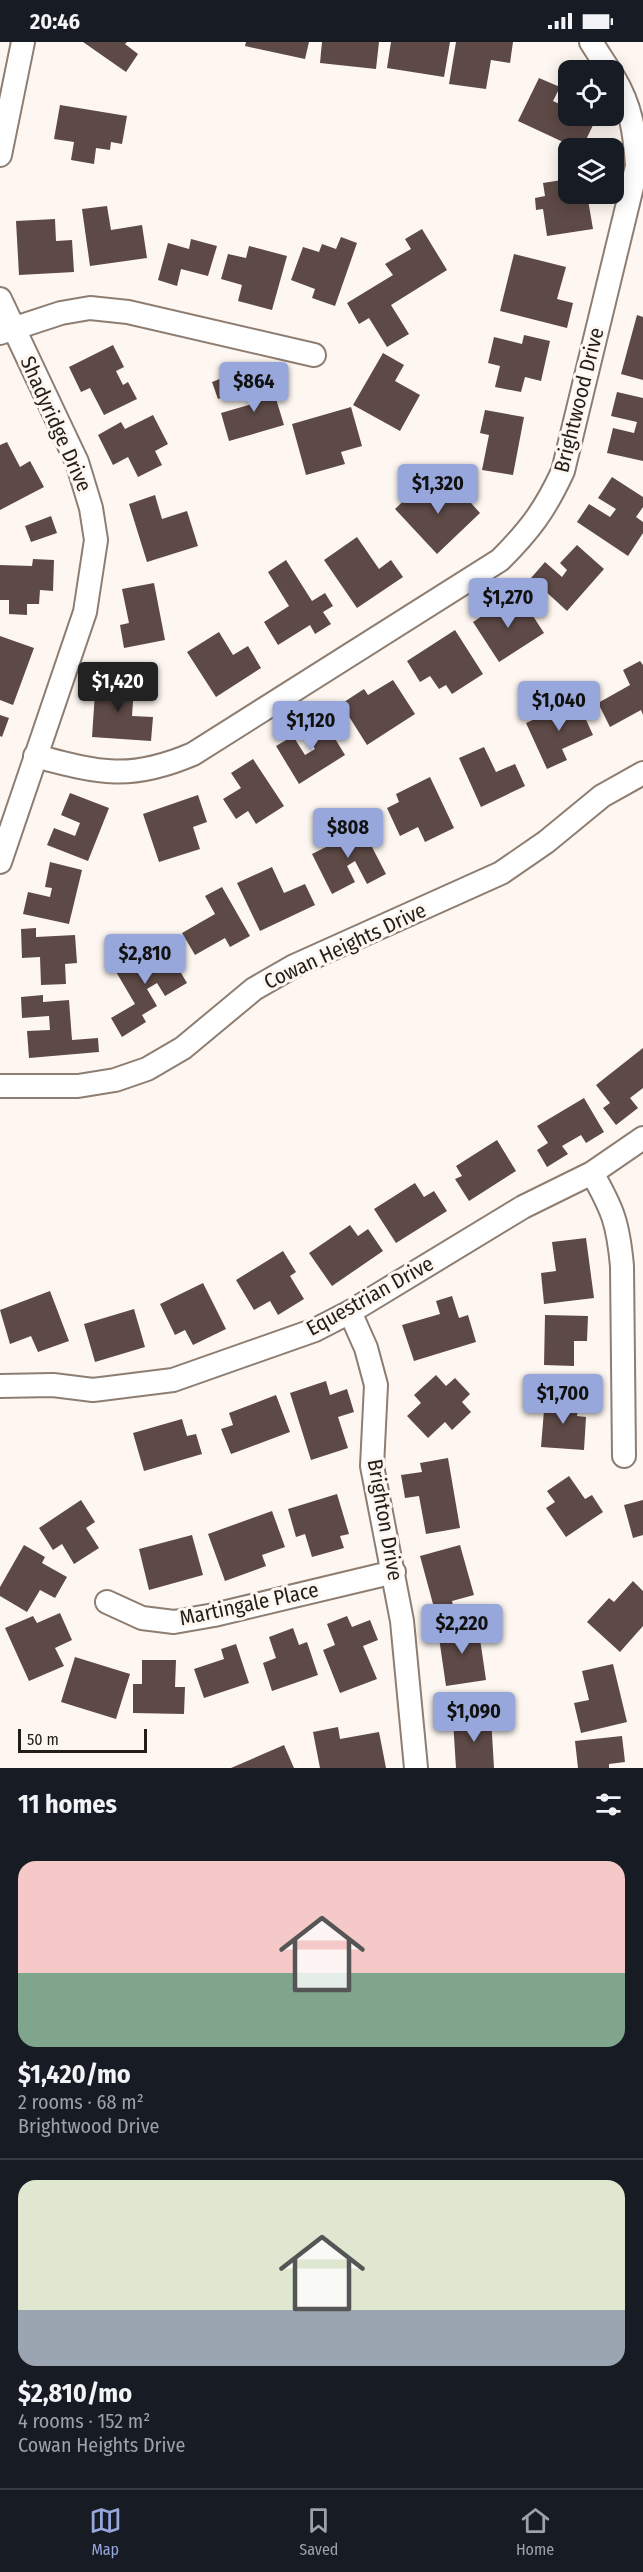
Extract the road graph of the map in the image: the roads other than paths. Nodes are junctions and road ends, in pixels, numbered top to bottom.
1 (23, 42) edge
2 (591, 42) edge
3 (603, 60) edge
4 (624, 95) edge
5 (0, 155) edge
6 (0, 299) edge
7 (6, 331) edge
8 (314, 355) dead end
9 (35, 756) junction
10 (643, 773) edge
11 (0, 862) edge
12 (0, 1086) edge
13 (643, 1138) edge
14 (592, 1173) junction
15 (351, 1312) junction
16 (0, 1386) edge
17 (624, 1456) dead end
18 (394, 1572) junction
19 (107, 1602) dead end
20 (416, 1768) edge

1 - 5 street
2 - 3 street
4 - 9 street, Brightwood Drive
6 - 7 street, Shadyridge Drive
7 - 8 street
7 - 9 street, Shadyridge Drive
9 - 11 street, Shadyridge Drive
10 - 12 street, Cowan Heights Drive
13 - 14 street, Equestrian Drive
14 - 15 street, Equestrian Drive
14 - 17 street
15 - 16 street, Equestrian Drive
15 - 18 street, Brighton Drive
18 - 19 street, Martingale Place
18 - 20 street, Brighton Drive

